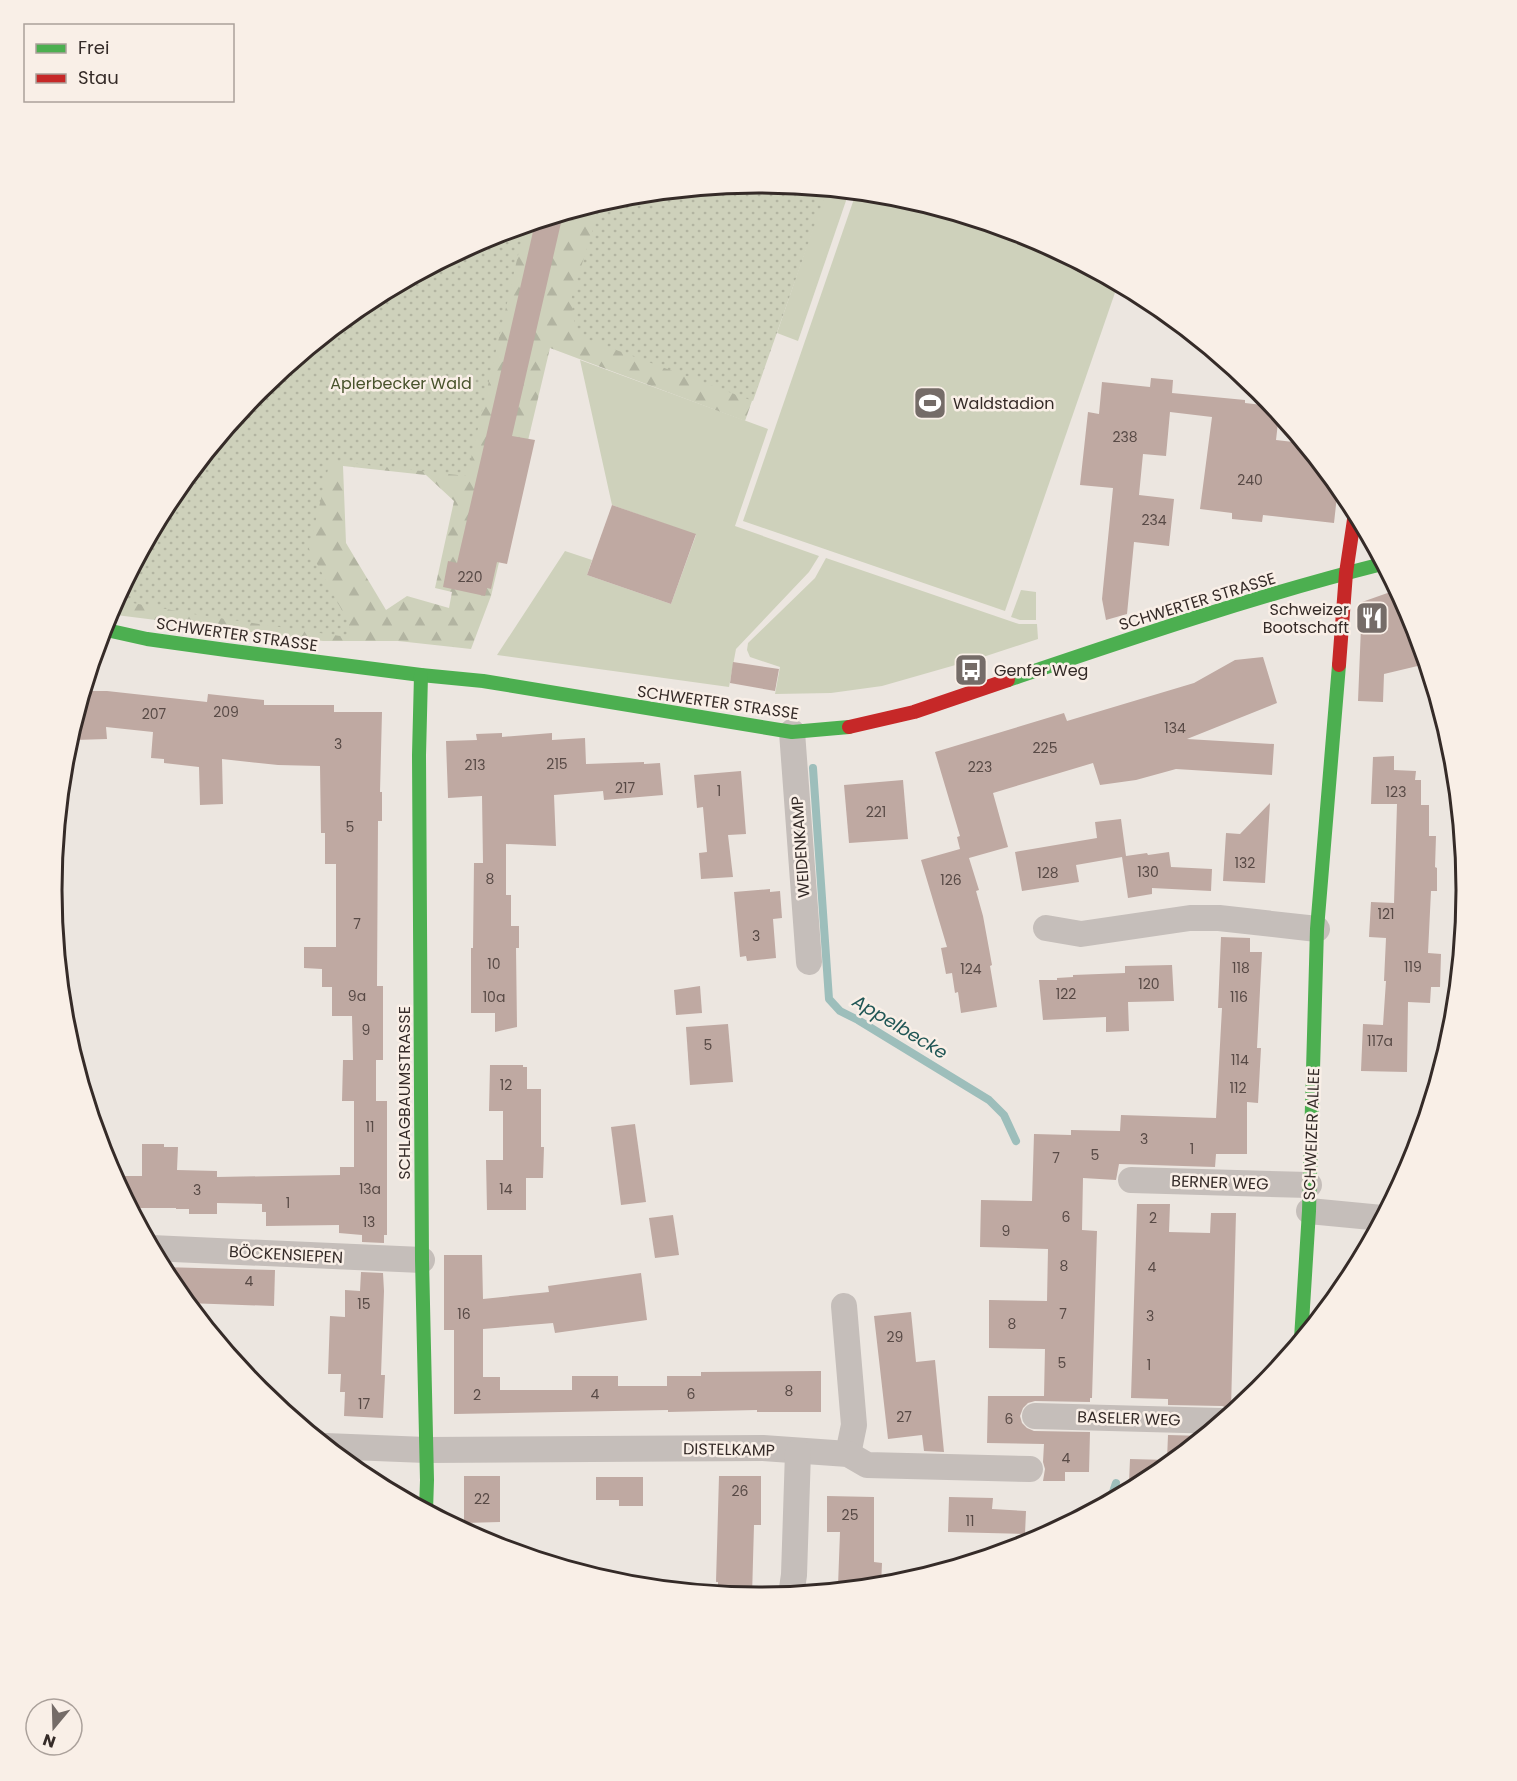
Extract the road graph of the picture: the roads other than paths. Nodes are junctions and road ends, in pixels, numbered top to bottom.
1 (1353, 527) edge
2 (1375, 566) edge
3 (1346, 573) junction
4 (112, 631) edge
5 (421, 675) junction
6 (792, 732) junction
7 (1046, 927) dead end
8 (1317, 929) junction
9 (808, 962) dead end
10 (1131, 1180) dead end
11 (1309, 1185) junction
12 (1309, 1211) junction
13 (1374, 1217) edge
14 (161, 1248) edge
15 (422, 1260) junction
16 (844, 1306) dead end
17 (1302, 1327) edge
18 (1035, 1416) dead end
19 (1211, 1421) edge
20 (339, 1447) edge
21 (426, 1450) junction
22 (798, 1452) junction
23 (848, 1454) junction
24 (1030, 1469) dead end
25 (426, 1503) edge
26 (792, 1587) edge

1 - 3 street
2 - 3 street, SCHWERTER STRASSE
3 - 6 street, SCHWERTER STRASSE
3 - 8 street, SCHWEIZER ALLEE
4 - 5 street, SCHWERTER STRASSE
5 - 6 street, SCHWERTER STRASSE
5 - 15 street, SCHLAGBAUMSTRASSE
6 - 9 street, WEIDENKAMP
7 - 8 street
8 - 11 street, SCHWEIZER ALLEE
10 - 11 street, BERNER WEG
11 - 12 street, SCHWEIZER ALLEE
12 - 13 street
12 - 17 street, SCHWEIZER ALLEE
14 - 15 street, BÖCKENSIEPEN
15 - 21 street, SCHLAGBAUMSTRASSE
16 - 23 street
18 - 19 street, BASELER WEG
20 - 21 street, DISTELKAMP
21 - 22 street, DISTELKAMP
21 - 25 street, SCHLAGBAUMSTRASSE
22 - 23 street, DISTELKAMP
22 - 26 street
23 - 24 street, DISTELKAMP

